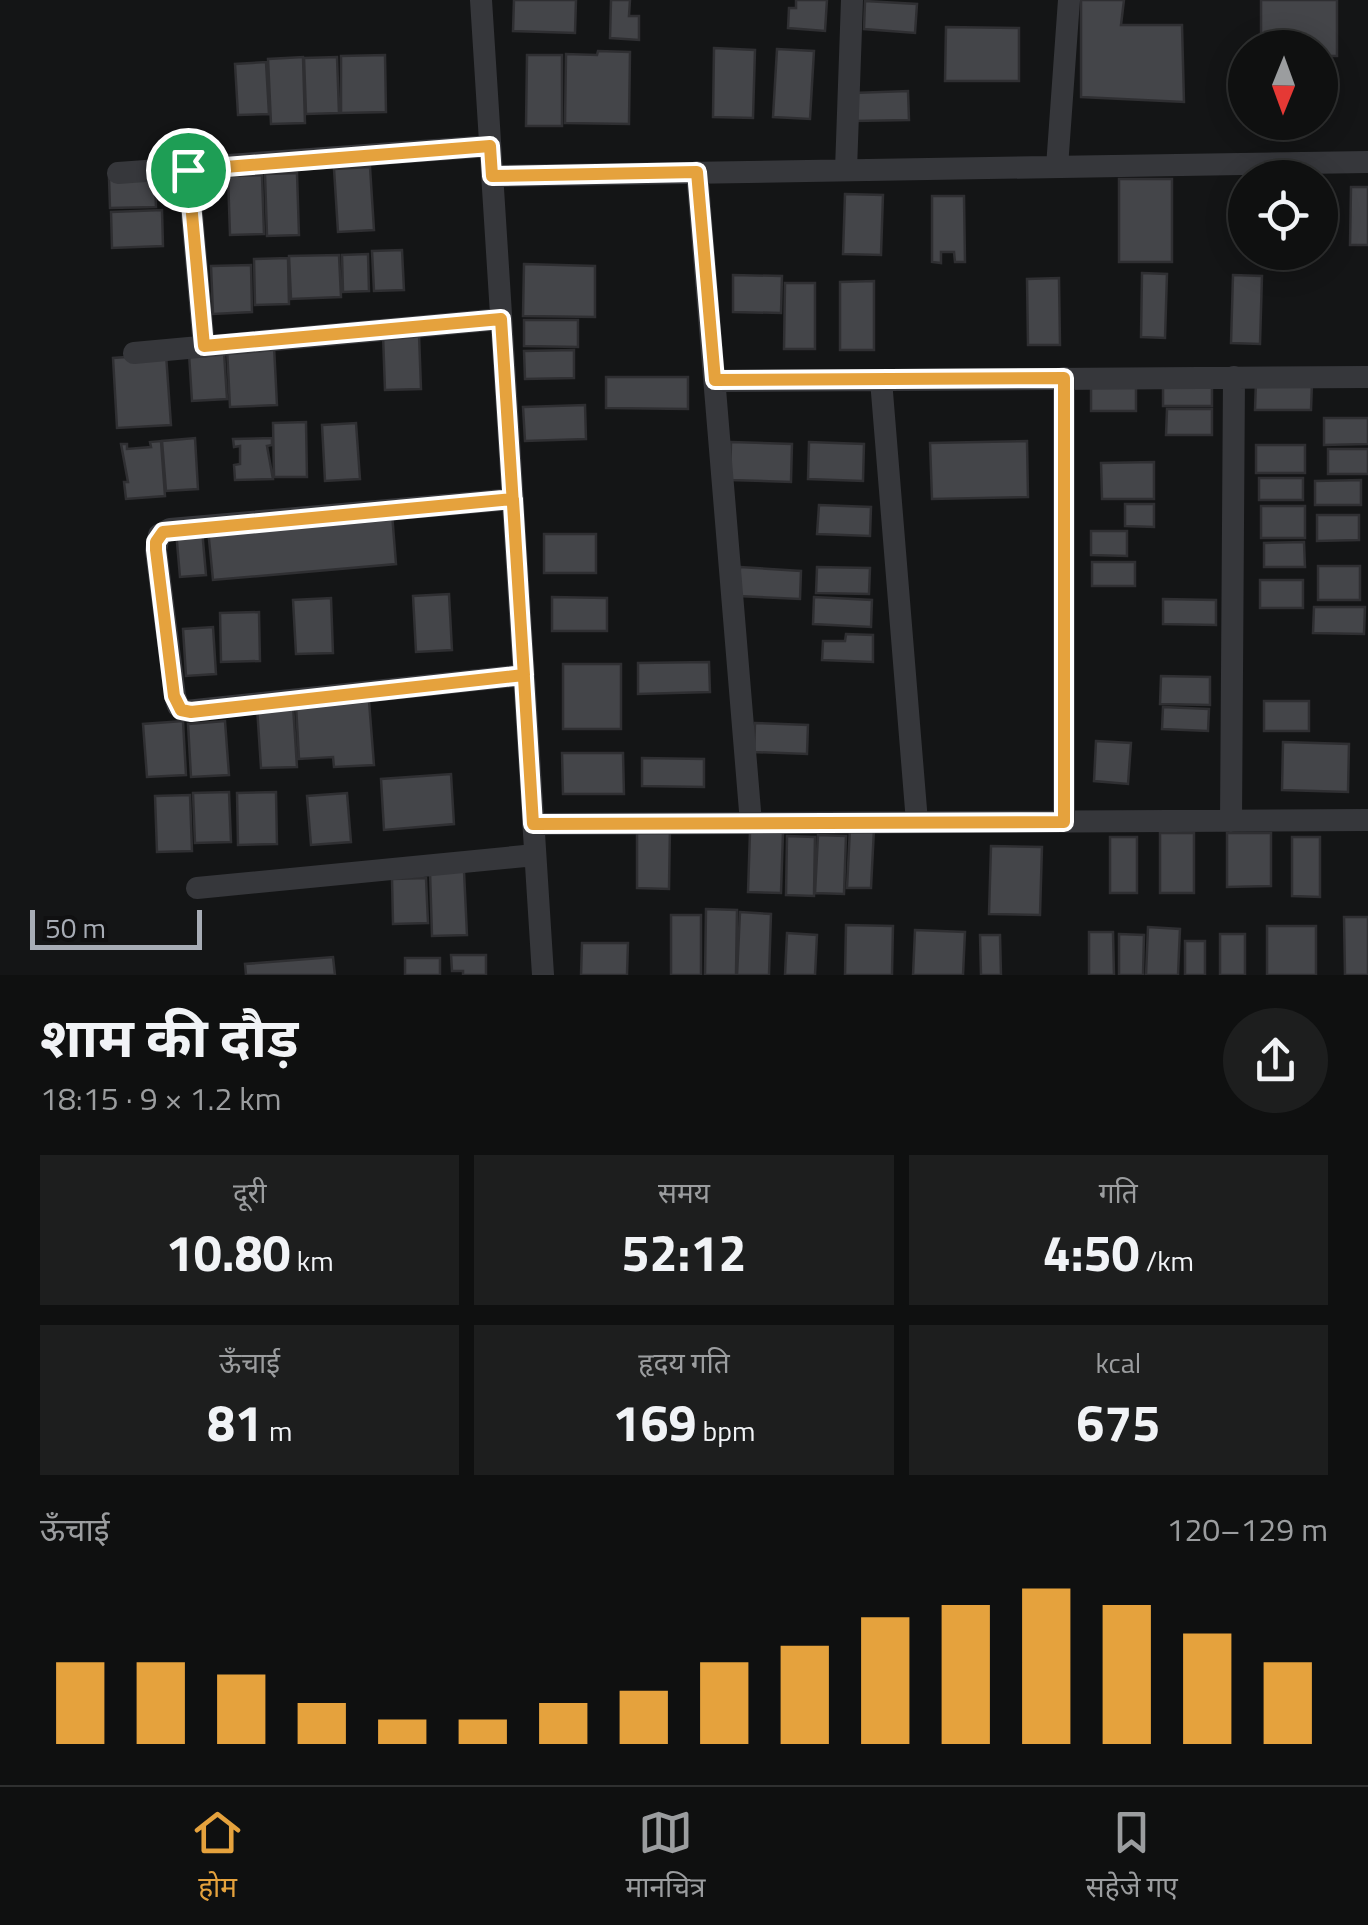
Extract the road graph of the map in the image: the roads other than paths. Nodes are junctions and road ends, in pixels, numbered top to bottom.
1 (481, 0) edge
2 (852, 0) edge
3 (1070, 0) edge
4 (490, 146) junction
5 (1368, 162) edge
6 (1056, 166) junction
7 (188, 170) junction
8 (846, 170) junction
9 (697, 172) junction
10 (118, 173) dead end
11 (492, 176) junction
12 (501, 319) junction
13 (204, 346) junction
14 (134, 352) dead end
15 (1368, 377) edge
16 (1064, 378) junction
17 (1234, 378) junction
18 (715, 380) junction
19 (881, 380) junction
20 (513, 499) junction
21 (524, 675) junction
22 (1368, 820) edge
23 (1231, 821) junction
24 (916, 822) junction
25 (1064, 822) junction
26 (751, 823) junction
27 (533, 824) junction
28 (536, 855) junction
29 (197, 888) dead end
30 (543, 975) edge

1 - 4 street
2 - 8 street
3 - 6 street
4 - 7 street
4 - 11 street
5 - 6 street
6 - 8 street
7 - 10 street
7 - 13 street
8 - 9 street
9 - 11 street
9 - 18 street
11 - 12 street
12 - 13 street
12 - 20 street
13 - 14 street
15 - 17 street
16 - 17 street
16 - 19 street
16 - 25 street
17 - 23 street
18 - 19 street
18 - 26 street
19 - 24 street
20 - 21 street
20 - 21 street
21 - 27 street
22 - 23 street
23 - 25 street
24 - 25 street
24 - 26 street
26 - 27 street
27 - 28 street
28 - 29 street
28 - 30 street

